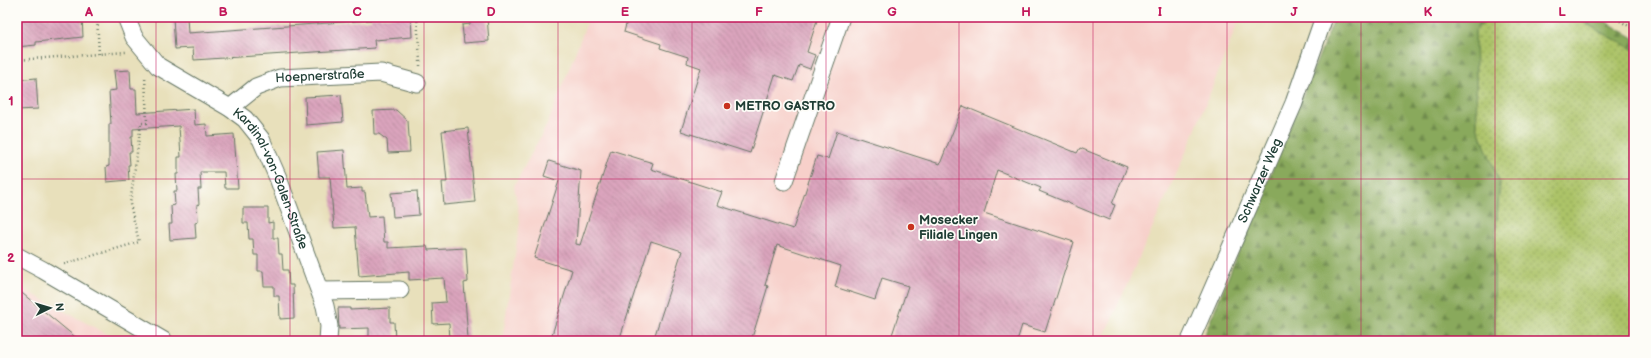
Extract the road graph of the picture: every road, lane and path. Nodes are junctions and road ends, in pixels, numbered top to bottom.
1 (97, 17) edge
2 (126, 17) edge
3 (417, 17) edge
4 (841, 17) edge
5 (1324, 17) edge
6 (1613, 17) edge
7 (1634, 29) edge
8 (141, 46) junction
9 (99, 54) junction
10 (17, 60) edge
11 (153, 60) junction
12 (417, 83) joint
13 (230, 108) junction
14 (784, 181) dead end
15 (17, 256) edge
16 (43, 270) junction
17 (400, 290) dead end
18 (320, 291) junction
19 (164, 341) edge
20 (328, 341) edge
21 (1190, 341) edge

1 - 9 path
2 - 8 street, Kardinal-von-Galen-Straße
3 - 12 path
4 - 14 street
5 - 21 street, Schwarzer Weg
6 - 7 path
8 - 9 path
8 - 11 street, Kardinal-von-Galen-Straße
9 - 10 path
11 - 13 street, Kardinal-von-Galen-Straße
11 - 16 path
12 - 13 street, Hoepnerstraße
13 - 18 street, Kardinal-von-Galen-Straße
15 - 16 street
16 - 19 street
17 - 18 street
18 - 20 street, Kardinal-von-Galen-Straße

